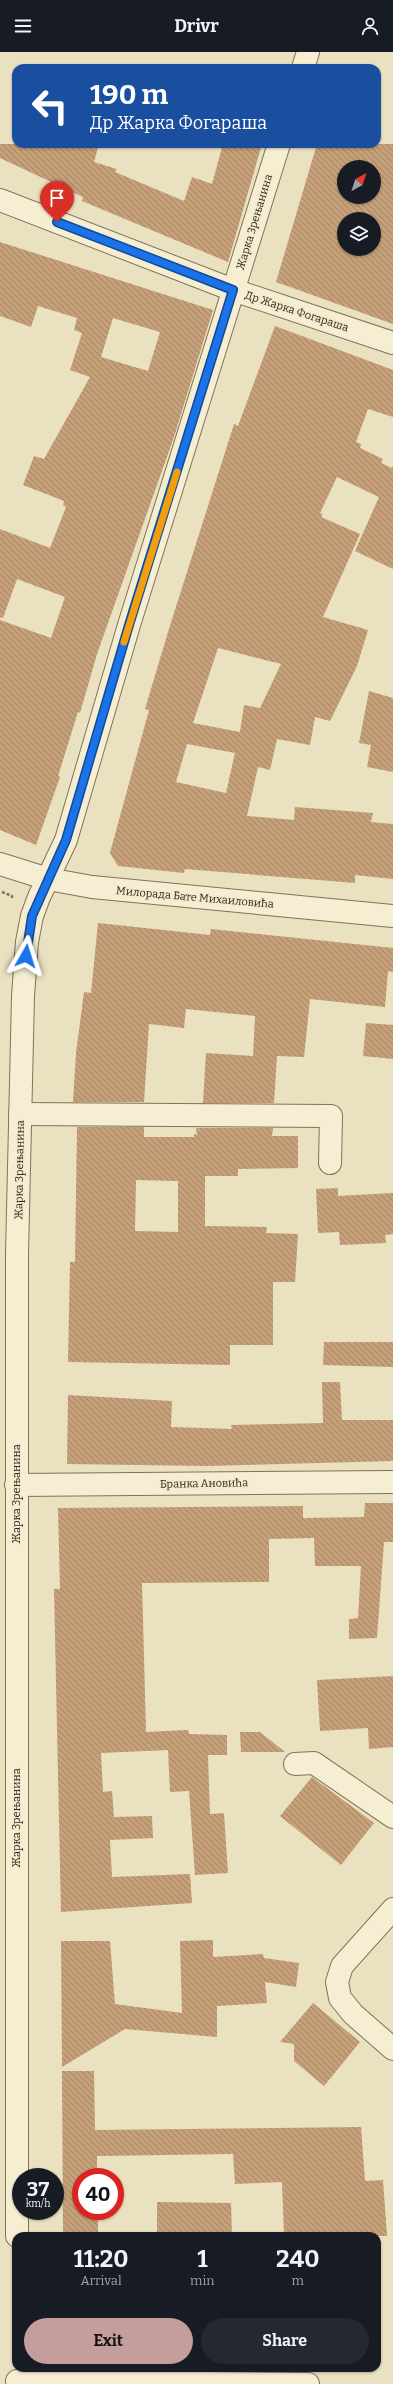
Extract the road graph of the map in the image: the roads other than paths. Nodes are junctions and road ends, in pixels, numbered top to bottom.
1 (308, 52) edge
2 (304, 64) edge
3 (278, 148) edge
4 (0, 200) edge
5 (233, 290) junction
6 (393, 343) edge
7 (0, 864) edge
8 (48, 879) junction
9 (393, 916) edge
10 (20, 1114) junction
11 (330, 1163) dead end
12 (9, 1253) edge
13 (393, 1482) edge
14 (16, 1485) junction
15 (295, 1764) dead end
16 (393, 1817) edge
17 (393, 1909) edge
18 (393, 2049) edge
19 (8, 2051) edge
20 (17, 2232) edge
21 (17, 2378) edge
22 (308, 2384) edge

1 - 2 street
3 - 5 street, Жарка Зрењанина
4 - 5 street, Др Жарка Фогараша
5 - 6 street, Др Жарка Фогараша
5 - 8 street, Жарка Зрењанина
7 - 8 street, Милорада Бате Михаиловића
8 - 9 street, Милорада Бате Михаиловића
8 - 10 street, Жарка Зрењанина
10 - 11 street
10 - 12 street, Жарка Зрењанина
12 - 14 street, Жарка Зрењанина
13 - 14 street, Бранка Ановића
14 - 19 street, Жарка Зрењанина
15 - 16 street
17 - 18 street
19 - 20 street, Жарка Зрењанина
21 - 22 street

